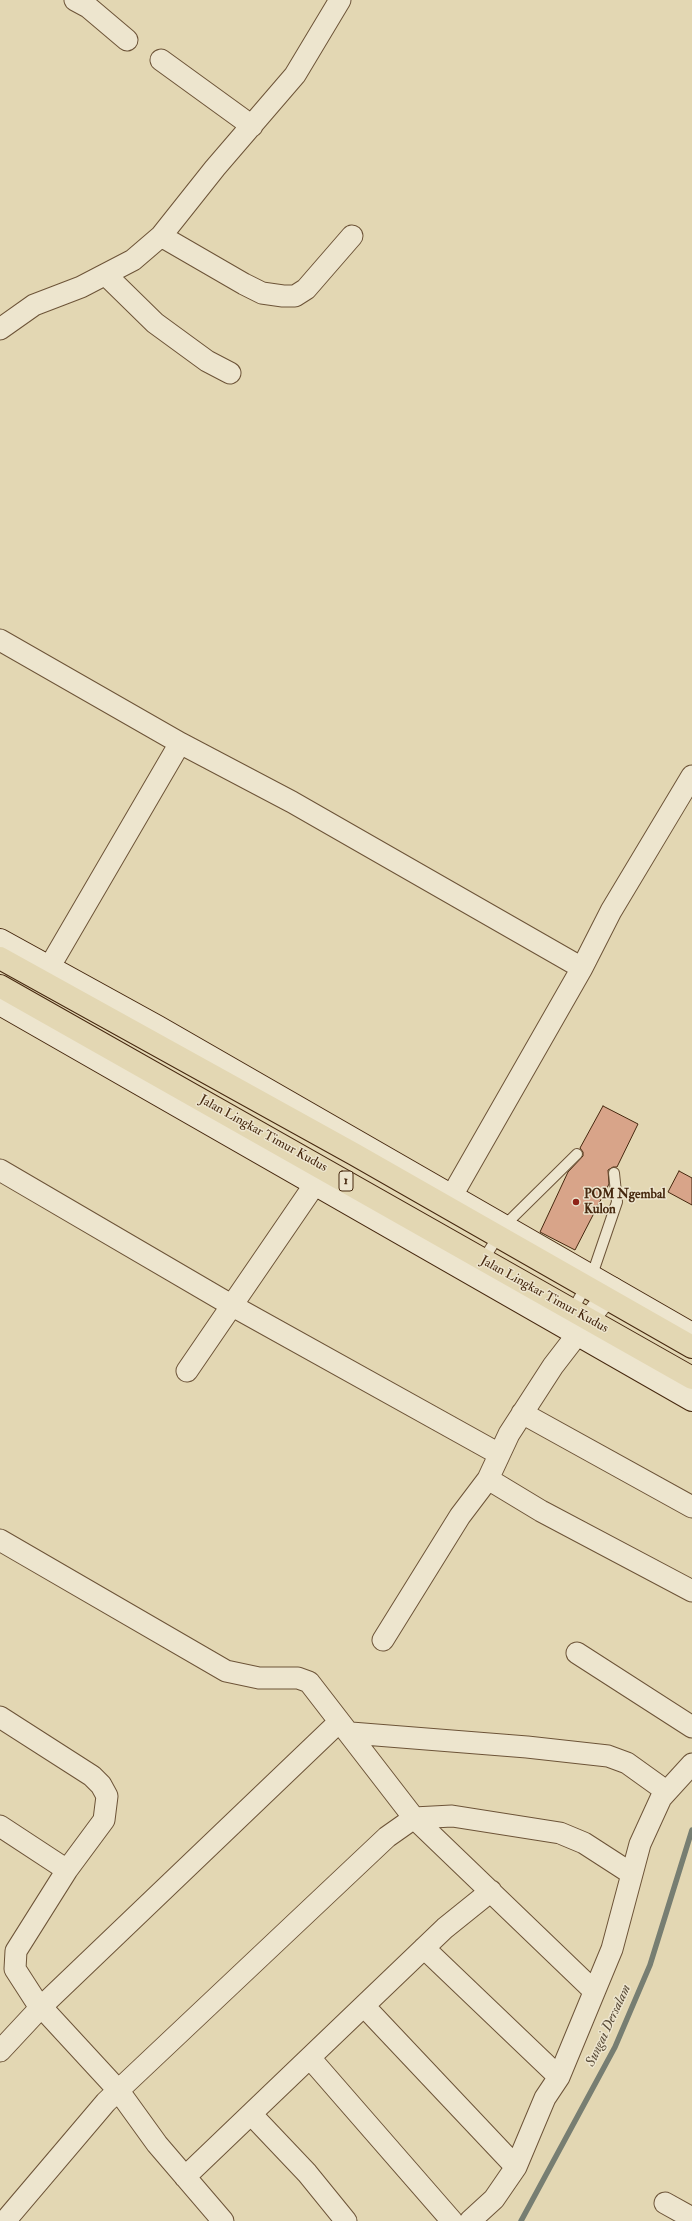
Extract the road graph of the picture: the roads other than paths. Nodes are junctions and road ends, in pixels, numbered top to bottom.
1 (340, 0) edge
2 (88, 2) edge
3 (127, 40) dead end
4 (161, 60) dead end
5 (252, 126) junction
6 (161, 236) junction
7 (352, 236) dead end
8 (106, 275) junction
9 (0, 329) edge
10 (230, 373) dead end
11 (0, 640) edge
12 (180, 743) junction
13 (692, 776) edge
14 (0, 940) edge
15 (0, 958) edge
16 (50, 966) junction
17 (582, 968) junction
18 (0, 1000) edge
19 (577, 1154) dead end
20 (0, 1170) edge
21 (614, 1173) dead end
22 (315, 1184) junction
23 (449, 1200) junction
24 (501, 1230) junction
25 (479, 1268) junction
26 (589, 1281) junction
27 (609, 1293) junction
28 (231, 1305) junction
29 (575, 1323) junction
30 (692, 1334) edge
31 (692, 1347) edge
32 (187, 1371) dead end
33 (692, 1378) edge
34 (692, 1400) edge
35 (522, 1413) junction
36 (499, 1454) junction
37 (488, 1480) junction
38 (692, 1507) edge
39 (0, 1540) edge
40 (692, 1592) edge
41 (383, 1640) dead end
42 (577, 1653) dead end
43 (0, 1717) edge
44 (692, 1727) edge
45 (345, 1728) junction
46 (692, 1764) edge
47 (666, 1791) junction
48 (414, 1818) junction
49 (0, 1826) edge
50 (67, 1870) junction
51 (632, 1874) junction
52 (491, 1891) junction
53 (424, 1948) junction
54 (594, 1991) junction
55 (364, 2006) junction
56 (41, 2007) junction
57 (0, 2051) edge
58 (310, 2058) junction
59 (559, 2077) junction
60 (118, 2090) junction
61 (251, 2114) junction
62 (516, 2167) junction
63 (185, 2177) junction
64 (665, 2203) dead end
65 (692, 2218) edge
66 (221, 2220) edge
67 (5, 2221) edge
68 (346, 2221) edge
69 (452, 2221) edge
70 (470, 2221) edge

1 - 5 street
2 - 3 street
4 - 5 street
5 - 6 street
6 - 7 street
6 - 8 street
8 - 9 street
8 - 10 street
11 - 12 street
12 - 16 street
12 - 17 street
13 - 17 street
14 - 16 street
15 - 23 highway, Jalan Lingkar Timur Kudus / 1
16 - 23 street
17 - 23 street
18 - 22 street
18 - 25 highway, Jalan Lingkar Timur Kudus / 1
19 - 24 lane
20 - 28 street
21 - 26 lane
22 - 25 street
22 - 28 street
23 - 24 highway, Jalan Lingkar Timur Kudus / 1
24 - 25 lane
24 - 26 highway, Jalan Lingkar Timur Kudus / 1
25 - 29 highway, Jalan Lingkar Timur Kudus / 1
26 - 27 highway, Jalan Lingkar Timur Kudus / 1
26 - 29 lane
27 - 29 street
27 - 30 street
27 - 31 highway, Jalan Lingkar Timur Kudus / 1
28 - 32 street
28 - 36 street
29 - 33 highway, Jalan Lingkar Timur Kudus / 1
29 - 34 street
29 - 35 street
35 - 36 street
35 - 38 street
36 - 37 street
37 - 40 street
37 - 41 street
39 - 45 street
42 - 44 street
43 - 50 street
45 - 47 street
45 - 48 street
45 - 56 street
46 - 47 street
47 - 51 street
48 - 51 street
48 - 52 street
48 - 60 street
49 - 50 street
50 - 56 street
51 - 54 street
52 - 53 street
52 - 54 street
53 - 55 street
53 - 59 street
54 - 59 street
55 - 58 street
55 - 62 street
56 - 57 street
56 - 60 street
58 - 61 street
58 - 69 street
59 - 62 street
60 - 63 street
60 - 67 street
61 - 63 street
61 - 68 street
62 - 70 street
63 - 66 street
64 - 65 street

